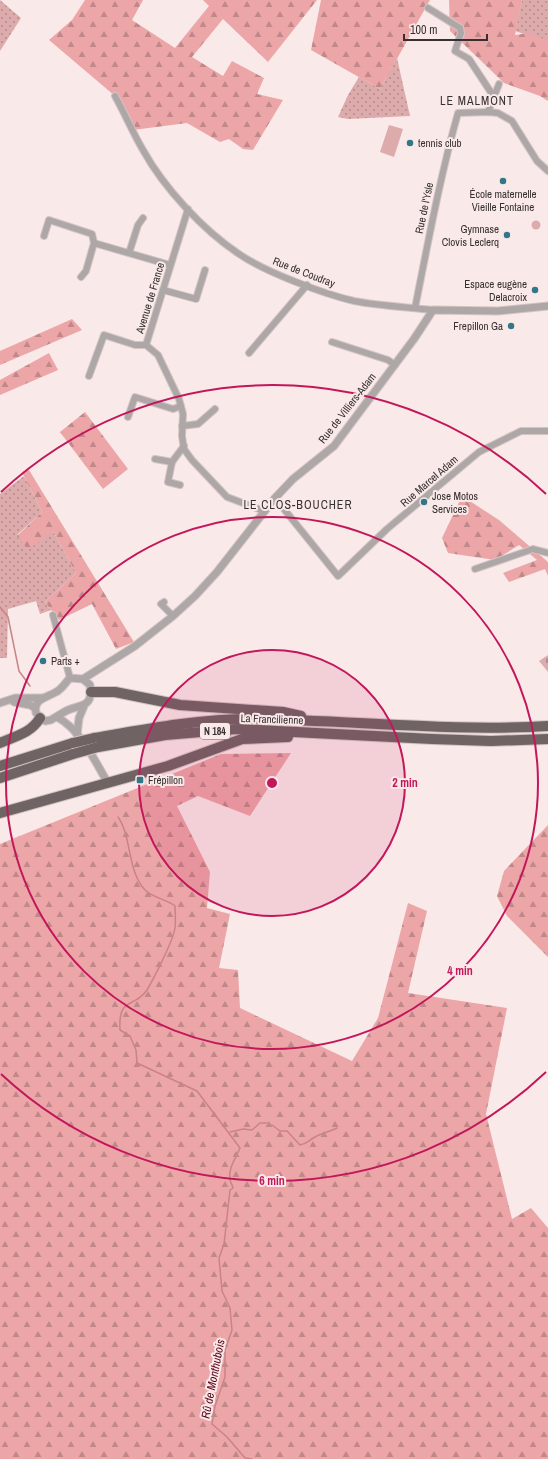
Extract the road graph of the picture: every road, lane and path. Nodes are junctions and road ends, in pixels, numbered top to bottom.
1 (428, 8) dead end
2 (499, 84) dead end
3 (115, 96) dead end
4 (494, 97) junction
5 (488, 112) junction
6 (548, 171) edge
7 (188, 209) junction
8 (143, 218) dead end
9 (44, 236) dead end
10 (94, 243) junction
11 (129, 253) junction
12 (170, 266) junction
13 (205, 270) dead end
14 (80, 277) dead end
15 (307, 285) junction
16 (164, 290) junction
17 (548, 306) edge
18 (415, 308) junction
19 (433, 310) junction
20 (332, 342) dead end
21 (146, 345) junction
22 (249, 353) dead end
23 (395, 365) junction
24 (89, 376) dead end
25 (181, 406) junction
26 (215, 409) dead end
27 (128, 417) dead end
28 (182, 426) junction
29 (548, 431) edge
30 (184, 446) junction
31 (155, 459) dead end
32 (172, 462) junction
33 (180, 485) dead end
34 (276, 498) junction
35 (264, 511) junction
36 (548, 552) edge
37 (475, 569) dead end
38 (164, 602) dead end
39 (53, 615) dead end
40 (173, 616) junction
41 (94, 673) junction
42 (70, 678) junction
43 (83, 679) junction
44 (91, 689) junction
45 (42, 698) junction
46 (84, 706) junction
47 (35, 708) junction
48 (57, 717) junction
49 (40, 718) junction
50 (327, 721) junction
51 (548, 726) edge
52 (333, 733) junction
53 (75, 739) junction
54 (548, 739) edge
55 (0, 743) edge
56 (0, 766) edge
57 (0, 778) edge
58 (108, 783) junction
59 (0, 813) edge

1 - 4 street
2 - 4 street
3 - 7 street, Rue de Coudray
4 - 5 street
5 - 6 street
5 - 18 street, Rue de l'Ysle
7 - 12 street, Avenue de France
7 - 15 street, Rue de Coudray
8 - 11 street
9 - 10 street
10 - 11 street
10 - 14 street
11 - 12 street
12 - 16 street, Avenue de France
13 - 16 street
15 - 18 street, Rue de Coudray
15 - 22 street
16 - 21 street, Avenue de France
17 - 19 street
18 - 19 street, Rue de Coudray
19 - 23 street, Rue de Villiers-Adam
20 - 23 street
21 - 24 street
21 - 25 street, Avenue de France
23 - 34 street, Rue de Villiers-Adam
25 - 27 street
25 - 28 street, Avenue de France
26 - 28 street
28 - 30 street, Avenue de France
29 - 34 street, Rue Marcel Adam
30 - 32 street
30 - 35 street, Avenue de France
31 - 32 street
32 - 33 street
34 - 35 street, Rue de Villiers-Adam
35 - 40 street, Rue de Villiers-Adam
36 - 37 street
38 - 40 street
39 - 42 street
40 - 41 street, Rue de Villiers-Adam
41 - 43 street, Rue de Villiers-Adam
41 - 44 street
42 - 43 street
42 - 45 street
43 - 44 street
44 - 46 street
44 - 50 highway
45 - 47 street
45 - 47 street
46 - 48 street
46 - 53 street
47 - 49 street
48 - 49 street
48 - 53 street
49 - 55 highway
50 - 51 highway, La Francilienne / N 184
50 - 53 highway, La Francilienne / N 184, bridge
52 - 54 highway, La Francilienne / N 184
52 - 57 highway, La Francilienne / N 184, bridge
52 - 58 highway
53 - 56 highway, La Francilienne / N 184
53 - 58 street
58 - 59 highway

